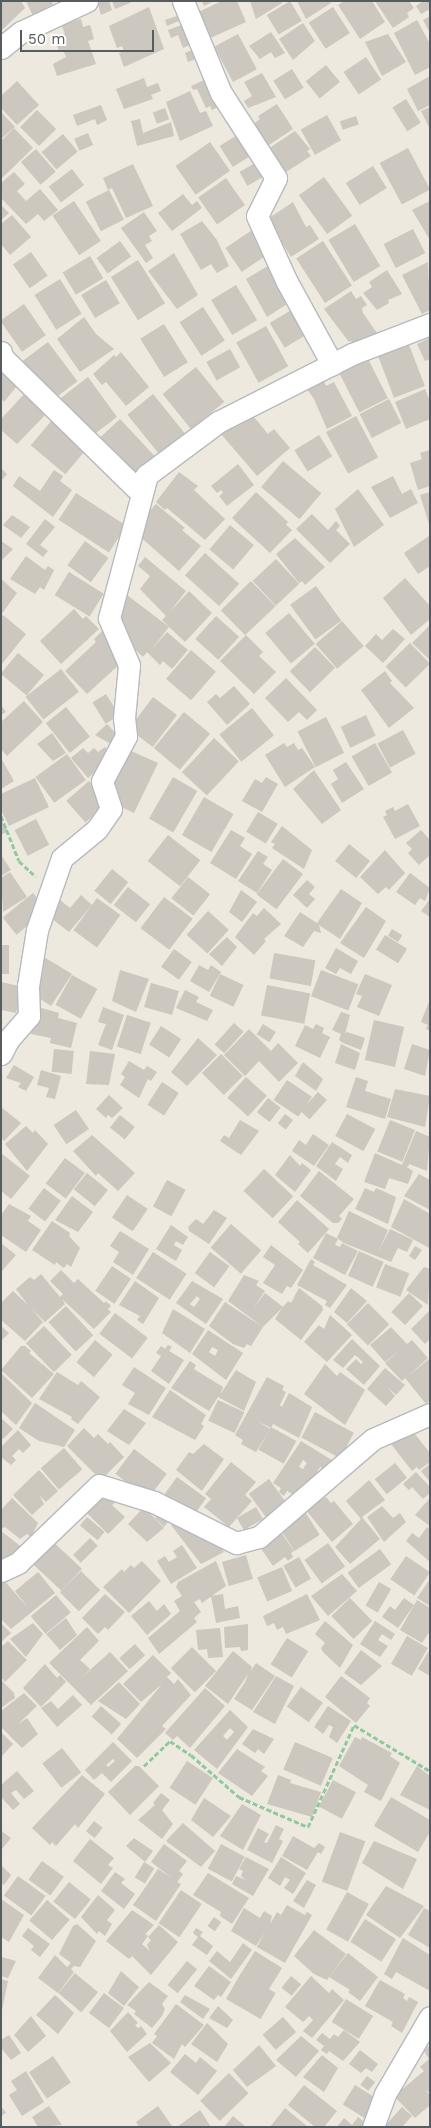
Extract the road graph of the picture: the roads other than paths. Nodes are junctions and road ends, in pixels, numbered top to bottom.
1 (87, 1) edge
2 (182, 1) edge
3 (1, 48) edge
4 (430, 324) edge
5 (1, 352) edge
6 (332, 364) junction
7 (148, 475) junction
8 (1, 1054) edge
9 (430, 1414) edge
10 (1, 1571) edge
11 (430, 2017) edge
12 (373, 2127) edge

1 - 3 street
2 - 6 street
4 - 6 street
5 - 7 street
6 - 7 street
7 - 8 street
9 - 10 street
11 - 12 street

